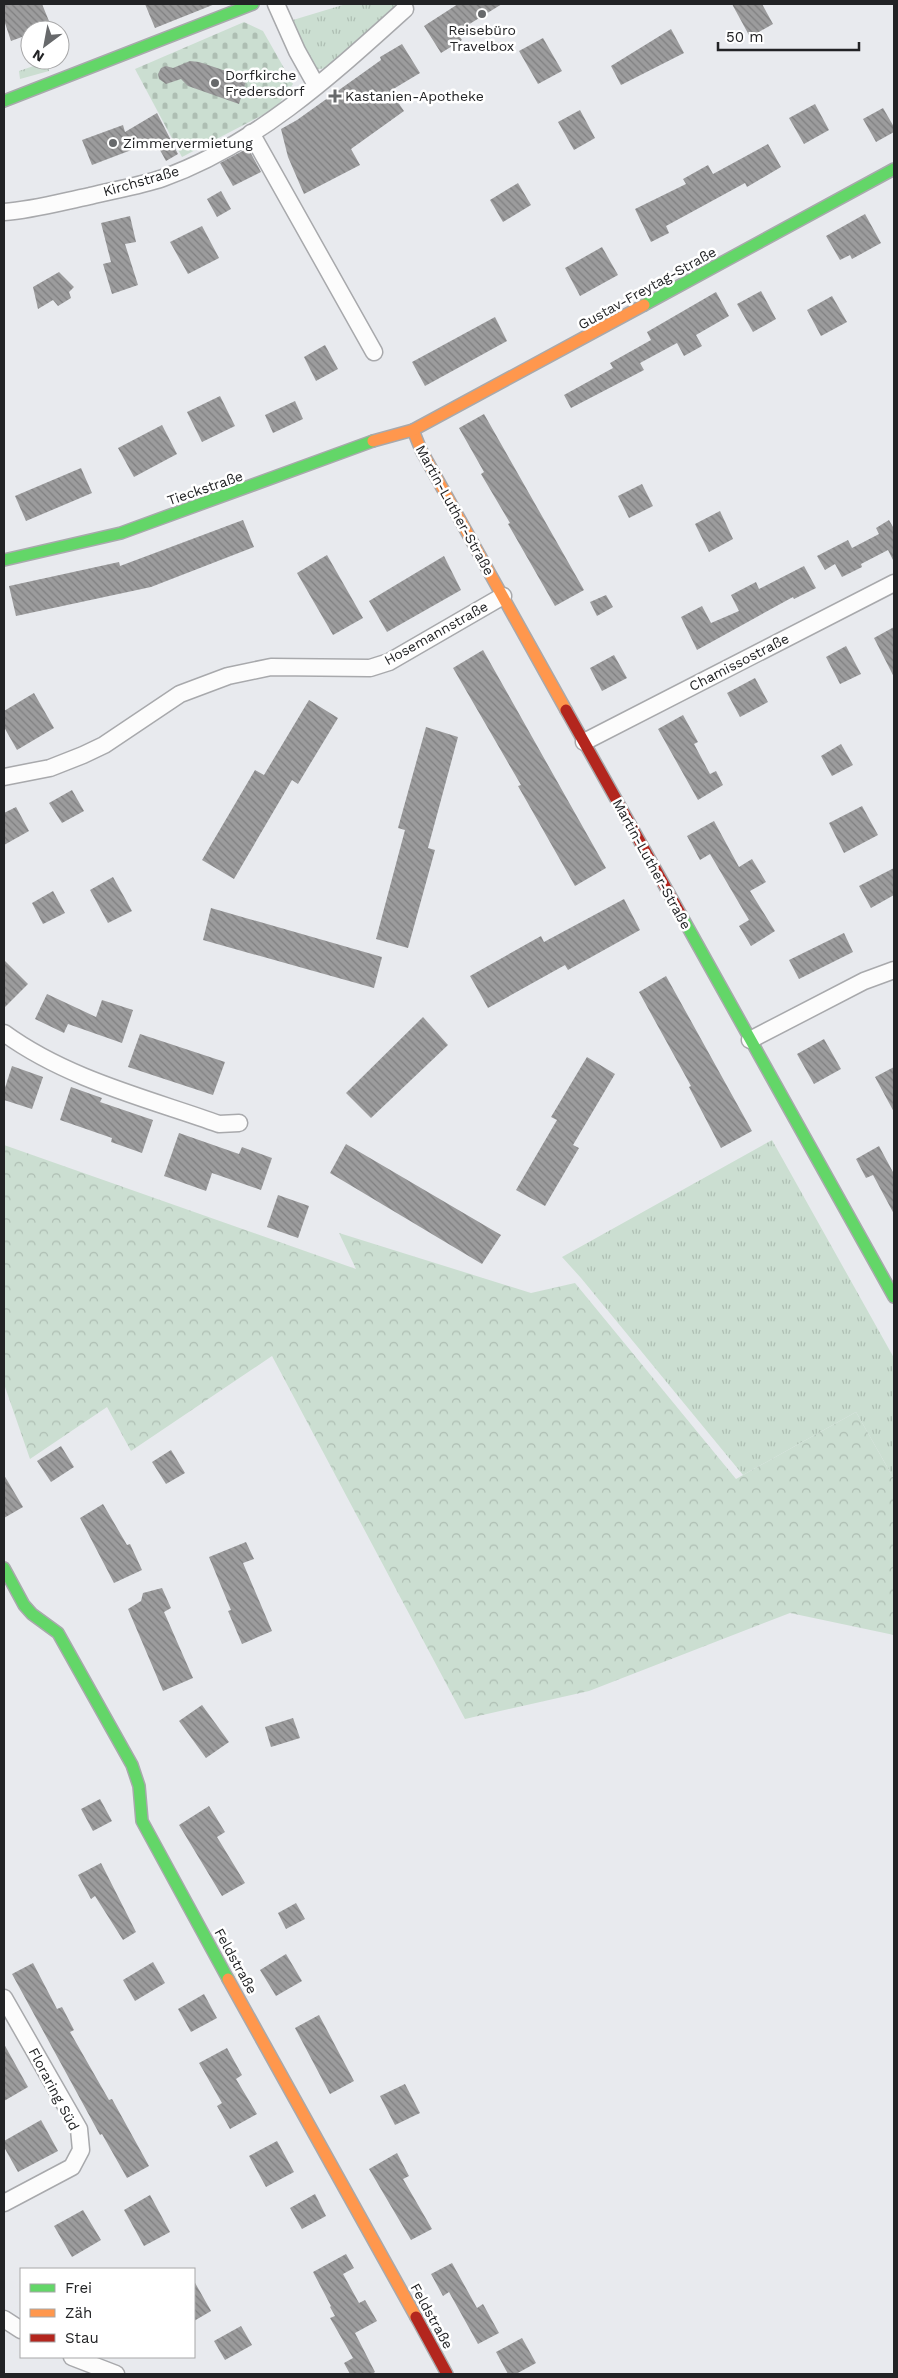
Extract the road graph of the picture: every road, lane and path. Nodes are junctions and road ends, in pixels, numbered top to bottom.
1 (253, 4) edge
2 (276, 4) edge
3 (405, 9) dead end
4 (316, 85) junction
5 (4, 101) edge
6 (251, 133) junction
7 (894, 170) edge
8 (4, 212) edge
9 (374, 352) dead end
10 (413, 430) junction
11 (4, 560) edge
12 (894, 583) edge
13 (503, 596) junction
14 (584, 742) junction
15 (4, 777) edge
16 (894, 970) edge
17 (4, 1033) edge
18 (750, 1040) junction
19 (239, 1123) dead end
20 (894, 1297) edge
21 (4, 1568) edge
22 (4, 1998) edge
23 (4, 2203) edge
24 (4, 2319) edge
25 (20, 2329) edge
26 (75, 2358) edge
27 (443, 2373) edge
28 (116, 2374) edge

1 - 5 street
2 - 4 street
3 - 4 street, Kirchstraße
4 - 6 street, Kirchstraße
6 - 8 street, Kirchstraße
6 - 9 street
7 - 10 street, Gustav-Freytag-Straße
10 - 11 street, Tieckstraße
10 - 13 street, Martin-Luther-Straße
12 - 14 street, Chamissostraße
13 - 14 street, Martin-Luther-Straße
13 - 15 street, Hosemannstraße
14 - 18 street, Martin-Luther-Straße
16 - 18 street
17 - 19 street
18 - 20 street, Martin-Luther-Straße
21 - 27 street, Feldstraße
22 - 23 street, Floraring Süd
24 - 25 street
26 - 28 street

